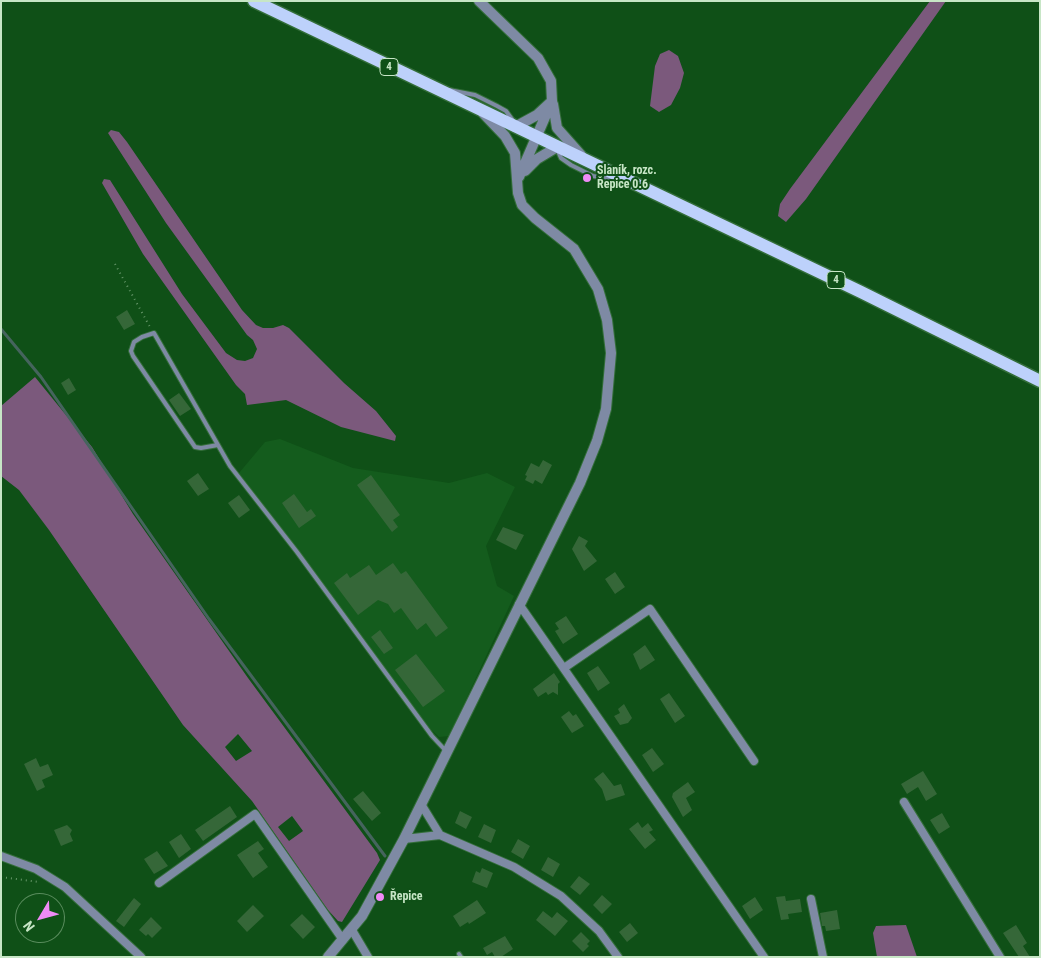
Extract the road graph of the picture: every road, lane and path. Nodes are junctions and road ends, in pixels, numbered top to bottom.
1 (254, 1) edge
2 (479, 1) edge
3 (439, 90) junction
4 (552, 101) junction
5 (481, 110) junction
6 (515, 127) junction
7 (537, 138) junction
8 (556, 147) junction
9 (587, 161) junction
10 (630, 182) junction
11 (517, 185) junction
12 (115, 264) dead end
13 (154, 333) junction
14 (1040, 381) edge
15 (218, 444) junction
16 (519, 604) junction
17 (564, 668) junction
18 (446, 750) junction
19 (754, 761) dead end
20 (904, 802) dead end
21 (421, 804) junction
22 (440, 834) junction
23 (404, 839) junction
24 (1, 856) edge
25 (1, 877) edge
26 (53, 879) junction
27 (159, 883) dead end
28 (811, 899) dead end
29 (352, 930) junction
30 (343, 940) junction
31 (141, 957) edge
32 (328, 957) edge
33 (368, 957) edge
34 (618, 957) edge
35 (764, 957) edge
36 (823, 957) edge
37 (1000, 957) edge

1 - 3 main road, 4
2 - 4 street
3 - 5 main road, 4
3 - 6 lane
4 - 6 street
4 - 7 street
4 - 9 street
5 - 6 main road, 4
5 - 11 street
6 - 7 main road, 4
7 - 8 main road, 4
7 - 11 street
8 - 9 main road, 4
8 - 10 lane
8 - 11 street
9 - 10 main road, 4
10 - 14 main road, 4
11 - 16 street
12 - 13 path
13 - 15 lane
13 - 15 lane
15 - 18 lane
16 - 17 street
16 - 18 street
17 - 19 street
17 - 35 street
18 - 21 street
20 - 37 street
21 - 22 street
21 - 23 street
22 - 23 street
22 - 34 street
23 - 29 street
24 - 26 street
25 - 26 path
26 - 31 street
27 - 30 street
28 - 36 street
29 - 30 street
29 - 33 street
30 - 32 street

